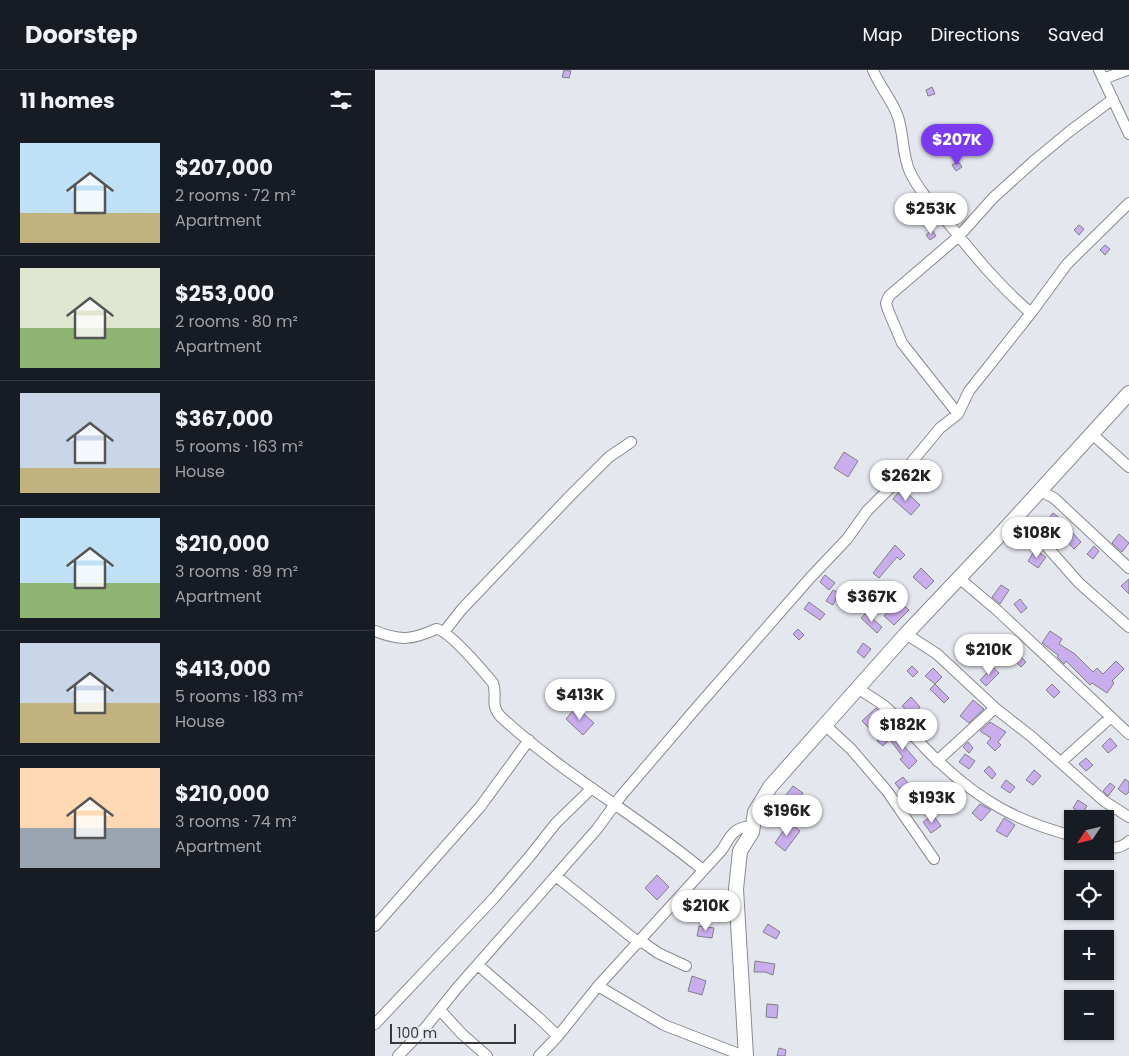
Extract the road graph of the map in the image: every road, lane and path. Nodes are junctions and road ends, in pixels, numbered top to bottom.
1 (873, 70) edge
2 (1127, 70) edge
3 (1101, 75) edge
4 (1113, 100) junction
5 (1129, 134) edge
6 (1129, 202) edge
7 (959, 236) junction
8 (1031, 313) junction
9 (1129, 393) edge
10 (958, 414) junction
11 (1092, 434) junction
12 (631, 442) dead end
13 (1129, 467) edge
14 (1040, 491) junction
15 (1016, 518) junction
16 (1129, 568) edge
17 (959, 578) junction
18 (1129, 627) edge
19 (375, 632) edge
20 (445, 632) junction
21 (906, 634) junction
22 (857, 688) junction
23 (995, 708) junction
24 (1110, 718) junction
25 (825, 725) junction
26 (1129, 734) edge
27 (529, 740) junction
28 (937, 761) junction
29 (1061, 762) junction
30 (592, 788) junction
31 (615, 804) junction
32 (1129, 817) edge
33 (752, 832) junction
34 (1064, 833) edge
35 (1129, 841) edge
36 (1114, 848) edge
37 (934, 859) dead end
38 (703, 870) junction
39 (556, 876) junction
40 (375, 926) edge
41 (639, 943) junction
42 (477, 965) junction
43 (686, 966) dead end
44 (598, 986) junction
45 (440, 1010) junction
46 (375, 1024) edge
47 (558, 1036) junction
48 (398, 1056) edge
49 (487, 1056) edge
50 (539, 1056) edge
51 (745, 1056) edge

1 - 7 street
2 - 3 street
3 - 4 street
4 - 5 street
4 - 7 street
6 - 8 street
7 - 8 street
7 - 10 street
8 - 10 street
9 - 11 main road
10 - 31 street
11 - 13 street
11 - 14 main road
12 - 20 street
14 - 15 main road
14 - 16 street
15 - 17 main road
15 - 18 street
17 - 21 main road
17 - 24 street
19 - 20 street
20 - 27 street
21 - 22 main road
21 - 23 street
22 - 25 main road
22 - 28 street
23 - 28 street
23 - 29 street
24 - 26 street
24 - 29 street
25 - 33 main road
25 - 37 street
27 - 30 street
27 - 40 street
28 - 34 street
29 - 32 street
30 - 31 street
30 - 46 street
31 - 38 street
31 - 39 street
33 - 38 street
33 - 51 main road
35 - 36 street
38 - 41 street
39 - 41 street
39 - 42 street
41 - 43 street
41 - 44 street
42 - 45 street
42 - 47 street
44 - 47 street
44 - 51 street
45 - 48 street
45 - 49 street
47 - 50 street

